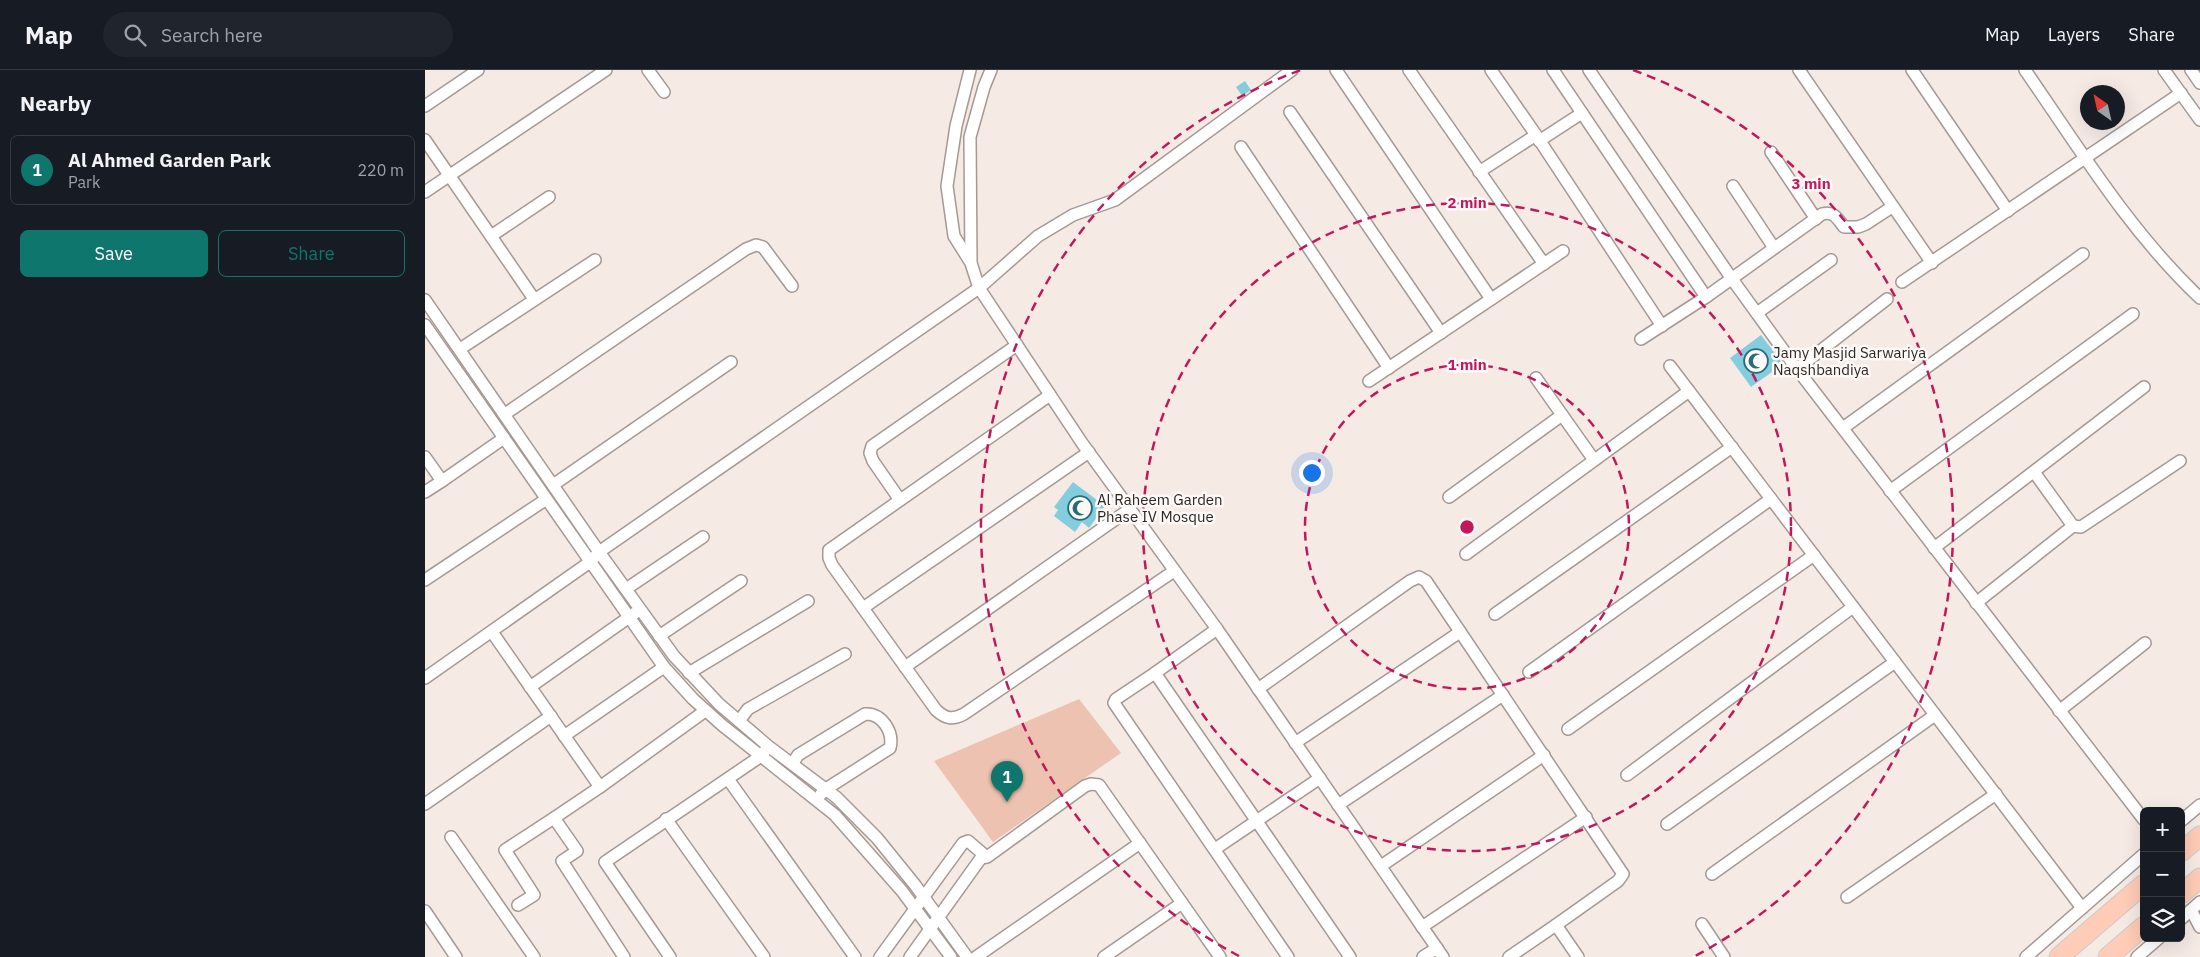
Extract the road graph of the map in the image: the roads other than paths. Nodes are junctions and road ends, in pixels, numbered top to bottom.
1 (478, 70) edge
2 (606, 70) edge
3 (648, 70) edge
4 (970, 70) edge
5 (991, 70) edge
6 (1292, 70) edge
7 (1336, 70) edge
8 (1409, 70) edge
9 (1491, 70) edge
10 (1553, 70) edge
11 (1589, 70) edge
12 (1799, 70) edge
13 (1912, 70) edge
14 (2025, 70) edge
15 (2164, 70) edge
16 (2191, 70) edge
17 (2200, 83) edge
18 (664, 92) dead end
19 (2181, 94) junction
20 (425, 106) edge
21 (1289, 112) dead end
22 (1582, 113) junction
23 (2200, 120) edge
24 (1538, 138) junction
25 (425, 140) edge
26 (1241, 147) dead end
27 (1771, 152) dead end
28 (2086, 158) junction
29 (1479, 172) junction
30 (449, 175) junction
31 (1733, 186) dead end
32 (425, 192) edge
33 (549, 197) dead end
34 (1892, 207) junction
35 (2009, 211) junction
36 (1816, 218) junction
37 (491, 236) junction
38 (1774, 248) junction
39 (1563, 251) dead end
40 (2083, 254) dead end
41 (595, 260) dead end
42 (1831, 260) dead end
43 (971, 263) junction
44 (1932, 263) junction
45 (1544, 264) junction
46 (1732, 279) junction
47 (1902, 282) dead end
48 (792, 286) dead end
49 (979, 288) junction
50 (1706, 297) junction
51 (2200, 298) edge
52 (534, 299) junction
53 (1491, 299) junction
54 (1887, 299) dead end
55 (425, 300) edge
56 (1757, 313) junction
57 (2133, 314) dead end
58 (425, 325) edge
59 (1662, 326) junction
60 (1441, 333) junction
61 (1641, 338) dead end
62 (1017, 345) junction
63 (460, 349) junction
64 (731, 362) dead end
65 (1670, 366) dead end
66 (1389, 368) junction
67 (1797, 368) junction
68 (1536, 378) dead end
69 (1369, 381) dead end
70 (2144, 387) dead end
71 (1689, 390) junction
72 (1050, 395) junction
73 (505, 414) junction
74 (1562, 415) junction
75 (1843, 428) junction
76 (504, 438) junction
77 (1732, 447) junction
78 (1089, 452) junction
79 (425, 457) edge
80 (1594, 460) junction
81 (2180, 461) dead end
82 (2034, 472) junction
83 (442, 481) junction
84 (553, 485) junction
85 (1891, 491) junction
86 (425, 492) edge
87 (1449, 497) dead end
88 (1771, 499) junction
89 (545, 500) junction
90 (900, 500) junction
91 (1130, 509) junction
92 (2073, 526) junction
93 (703, 537) dead end
94 (1934, 548) junction
95 (599, 552) junction
96 (1466, 554) dead end
97 (1814, 555) junction
98 (590, 562) junction
99 (1174, 571) junction
100 (425, 580) edge
101 (741, 581) dead end
102 (626, 589) junction
103 (808, 600) dead end
104 (1976, 602) junction
105 (1853, 607) junction
106 (863, 608) junction
107 (640, 609) junction
108 (1495, 614) dead end
109 (629, 618) junction
110 (1217, 629) junction
111 (492, 632) junction
112 (1461, 632) junction
113 (659, 636) junction
114 (2145, 643) dead end
115 (845, 654) dead end
116 (1895, 662) junction
117 (664, 667) junction
118 (905, 667) junction
119 (1529, 672) dead end
120 (689, 673) junction
121 (1155, 673) junction
122 (425, 678) edge
123 (530, 686) junction
124 (1258, 690) junction
125 (1503, 695) junction
126 (705, 711) junction
127 (2059, 711) junction
128 (1935, 715) junction
129 (551, 716) junction
130 (739, 721) junction
131 (1568, 729) dead end
132 (564, 736) junction
133 (1295, 743) junction
134 (768, 746) junction
135 (1544, 755) junction
136 (761, 756) junction
137 (793, 763) junction
138 (1627, 775) dead end
139 (728, 778) junction
140 (1320, 778) junction
141 (600, 787) junction
142 (826, 789) junction
143 (1996, 794) junction
144 (817, 800) junction
145 (425, 804) edge
146 (1339, 805) junction
147 (2200, 805) edge
148 (2140, 815) edge
149 (1586, 816) junction
150 (554, 818) junction
151 (2185, 818) edge
152 (666, 819) junction
153 (1257, 820) junction
154 (1667, 824) dead end
155 (2200, 836) edge
156 (451, 838) dead end
157 (1139, 843) junction
158 (1215, 849) junction
159 (2185, 849) edge
160 (2140, 857) edge
161 (981, 858) junction
162 (1381, 866) junction
163 (1712, 874) dead end
164 (2200, 878) edge
165 (2140, 887) edge
166 (2185, 891) edge
167 (924, 897) junction
168 (1847, 897) dead end
169 (2200, 902) edge
170 (1182, 903) junction
171 (519, 905) dead end
172 (915, 908) junction
173 (2082, 908) junction
174 (2191, 910) junction
175 (425, 911) edge
176 (2185, 915) edge
177 (940, 918) junction
178 (1702, 924) dead end
179 (1556, 925) junction
180 (1423, 927) junction
181 (2200, 927) edge
182 (931, 929) junction
183 (2140, 929) edge
184 (2154, 942) edge
185 (1440, 952) edge
186 (456, 957) edge
187 (534, 957) edge
188 (624, 957) edge
189 (671, 957) edge
190 (764, 957) edge
191 (855, 957) edge
192 (880, 957) edge
193 (910, 957) edge
194 (951, 957) edge
195 (967, 957) edge
196 (976, 957) edge
197 (1104, 957) edge
198 (1220, 957) edge
199 (1288, 957) edge
200 (1350, 957) edge
201 (1423, 957) edge
202 (1509, 957) edge
203 (1578, 957) edge
204 (1724, 957) edge
205 (2026, 957) edge
206 (2059, 957) edge
207 (2108, 957) edge
208 (2137, 957) edge

1 - 20 street
2 - 30 street
3 - 18 street
4 - 43 street
5 - 43 street
6 - 49 street
7 - 53 street
8 - 29 street
9 - 24 street
10 - 22 street
11 - 46 street
12 - 34 street
13 - 35 street
14 - 28 street
15 - 19 street
16 - 17 street
19 - 23 street
19 - 28 street
21 - 60 street
22 - 24 street
22 - 50 street
24 - 29 street
24 - 59 street
25 - 30 street
26 - 66 street
27 - 36 street
28 - 35 street
28 - 51 street
29 - 45 street
30 - 32 street
30 - 37 street
31 - 38 street
33 - 37 street
34 - 36 street
34 - 44 street
35 - 44 street
36 - 38 street
37 - 52 street
38 - 46 street
39 - 45 street
40 - 75 street
41 - 52 street
42 - 56 street
43 - 49 street
44 - 47 street
45 - 53 street
46 - 50 street
46 - 56 street
48 - 73 street
49 - 62 street
49 - 95 street
50 - 59 street
52 - 63 street
53 - 60 street
54 - 67 street
55 - 63 street
56 - 67 street
57 - 85 street
58 - 76 street
59 - 61 street
60 - 66 street
62 - 72 street
62 - 90 street
63 - 73 street
64 - 84 street
65 - 71 street
66 - 69 street
67 - 75 street
68 - 74 street
70 - 82 street
71 - 77 street
71 - 80 street
72 - 78 street
72 - 90 street
73 - 84 street
74 - 80 street
74 - 87 street
75 - 85 street
76 - 83 street
76 - 89 street
77 - 88 street
77 - 108 street
78 - 91 street
78 - 106 street
79 - 83 street
80 - 96 street
81 - 92 street
82 - 92 street
82 - 94 street
83 - 86 street
84 - 95 street
85 - 94 street
88 - 97 street
88 - 119 street
89 - 98 street
89 - 100 street
90 - 106 street
91 - 99 street
91 - 118 street
92 - 104 street
93 - 102 street
94 - 104 street
95 - 98 street
95 - 102 street
97 - 105 street
97 - 131 street
98 - 109 street
98 - 111 street
99 - 110 street
99 - 118 street
101 - 113 street
102 - 107 street
103 - 120 street
104 - 127 street
105 - 116 street
105 - 138 street
106 - 118 street
107 - 109 street
107 - 113 street
109 - 117 street
109 - 123 street
110 - 121 street
110 - 124 street
111 - 122 street
111 - 123 street
112 - 124 street
112 - 125 street
112 - 133 street
113 - 120 street
114 - 127 street
115 - 130 street
116 - 128 street
116 - 154 street
117 - 126 street
117 - 132 street
120 - 130 street
121 - 153 street
121 - 158 street
123 - 129 street
124 - 133 street
125 - 135 street
125 - 146 street
126 - 136 street
126 - 141 street
127 - 148 street
128 - 143 street
128 - 163 street
129 - 132 street
129 - 145 street
130 - 134 street
132 - 141 street
133 - 140 street
134 - 136 street
134 - 137 street
135 - 149 street
135 - 162 street
136 - 139 street
136 - 144 street
137 - 142 street
137 - 142 street
139 - 152 street
139 - 191 street
140 - 146 street
140 - 153 street
141 - 150 street
142 - 144 street
142 - 167 street
143 - 168 street
143 - 173 street
144 - 172 street
146 - 162 street
147 - 151 street
149 - 179 street
149 - 180 street
150 - 171 street
150 - 188 street
152 - 189 street
152 - 190 street
153 - 158 street
153 - 200 street
155 - 159 highway
156 - 187 street
157 - 161 street
157 - 170 street
157 - 196 street
158 - 199 street
160 - 173 street
161 - 167 street
161 - 177 street
162 - 180 street
164 - 166 highway
165 - 206 highway
167 - 172 street
167 - 177 street
169 - 174 street
170 - 197 street
170 - 198 street
172 - 182 street
172 - 192 street
173 - 205 street
174 - 176 street
174 - 181 street
175 - 186 street
177 - 182 street
177 - 195 street
178 - 204 street
179 - 202 street
179 - 203 street
180 - 185 street
182 - 193 street
182 - 194 street
183 - 207 highway
184 - 208 street
185 - 201 street

